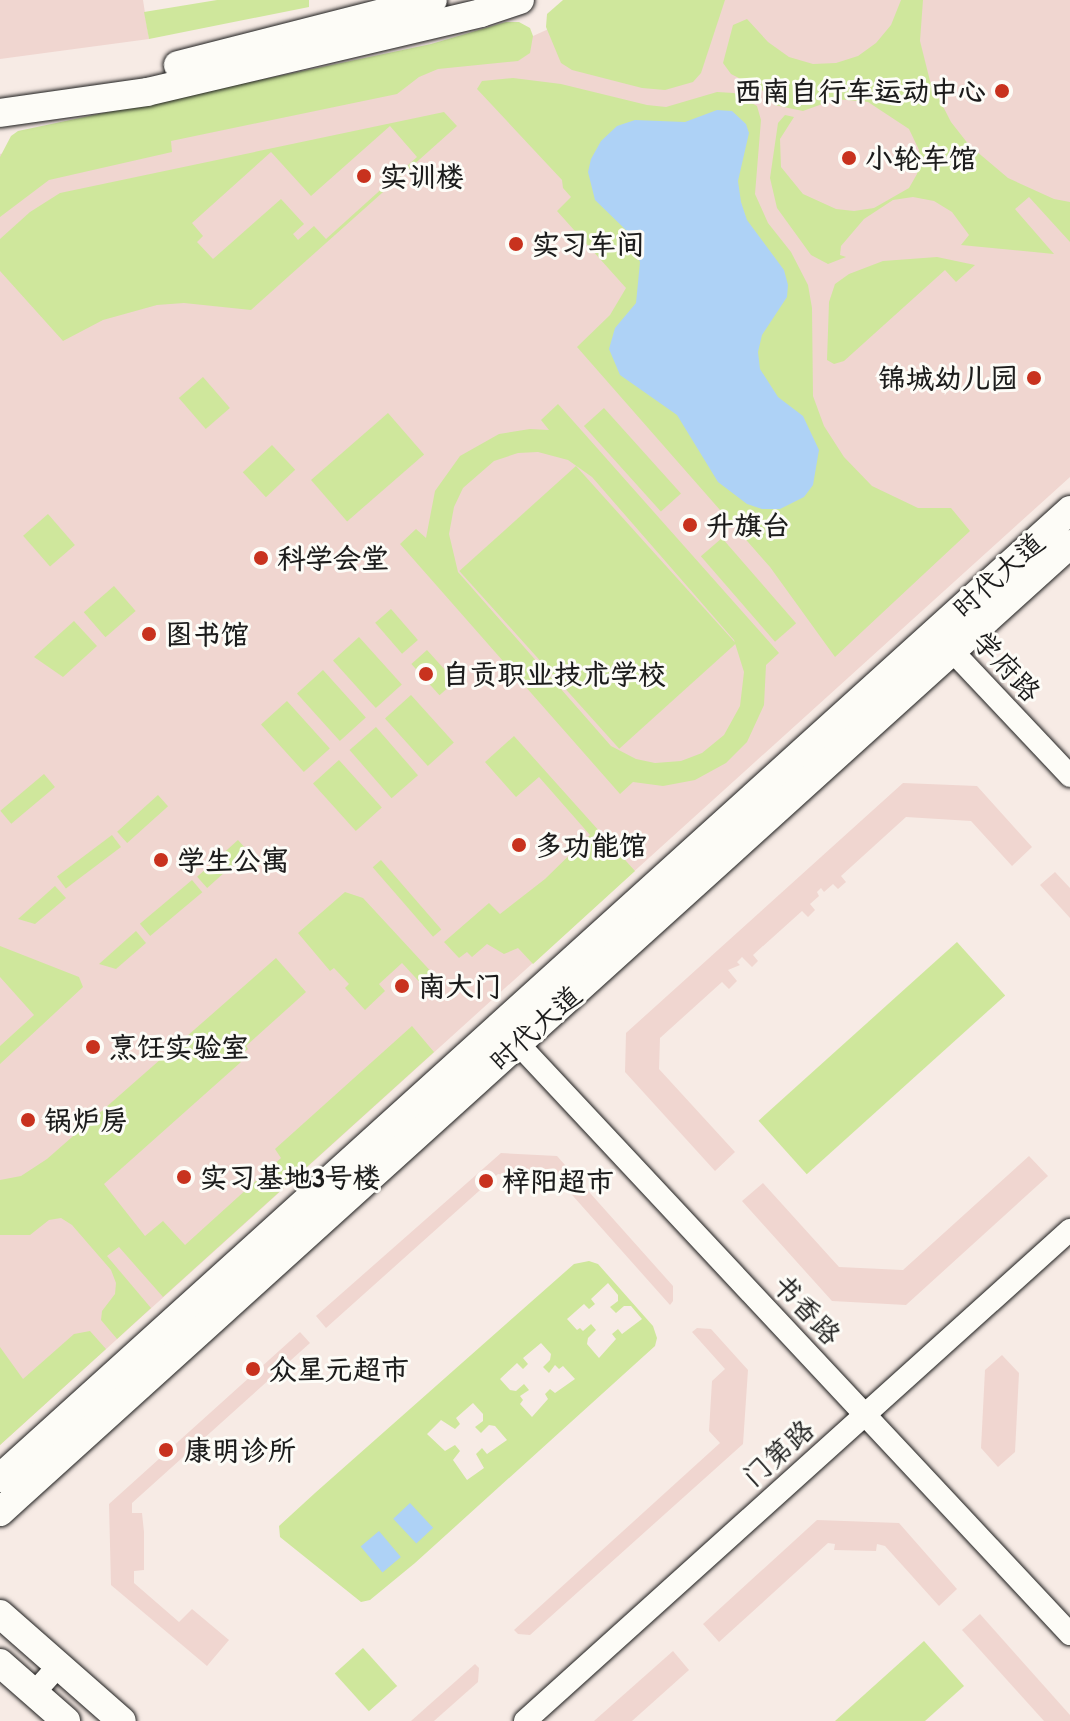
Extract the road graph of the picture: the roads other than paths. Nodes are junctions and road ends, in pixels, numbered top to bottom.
1 (433, 0) edge
2 (520, 0) edge
3 (0, 96) edge
4 (0, 113) edge
5 (1070, 510) edge
6 (1070, 544) edge
7 (943, 642) junction
8 (1070, 776) edge
9 (509, 1034) junction
10 (1070, 1230) edge
11 (865, 1415) junction
12 (0, 1478) edge
13 (1, 1513) edge
14 (0, 1614) edge
15 (1070, 1634) edge
16 (0, 1663) edge
17 (57, 1667) junction
18 (33, 1694) junction
19 (66, 1721) edge
20 (122, 1721) edge
21 (525, 1721) edge

1 - 3 main road
2 - 4 main road
5 - 7 main road, 时代大道
6 - 7 main road, 时代大道
7 - 8 street, 学府路
7 - 9 main road, 时代大道
9 - 11 street, 书香路
9 - 12 main road, 时代大道
9 - 13 main road, 时代大道
10 - 11 street, 门第路
11 - 15 street, 书香路
11 - 21 street, 门第路
14 - 17 main road
16 - 18 main road
17 - 18 street
17 - 20 main road
18 - 19 main road

